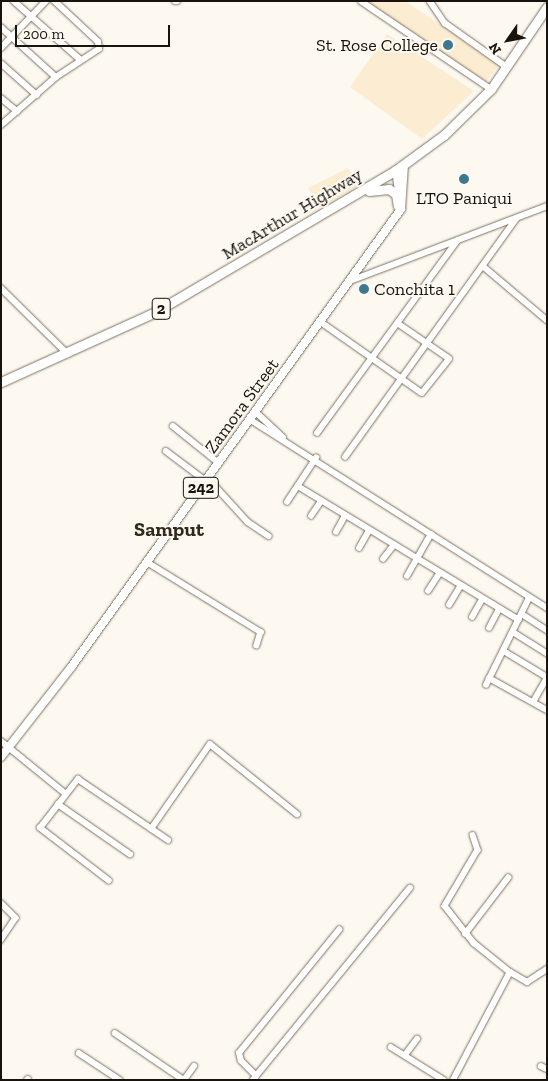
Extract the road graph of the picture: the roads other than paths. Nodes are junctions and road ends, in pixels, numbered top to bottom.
1 (14, 1) edge
2 (46, 1) edge
3 (54, 1) edge
4 (361, 1) edge
5 (430, 1) edge
6 (547, 7) edge
7 (31, 16) junction
8 (1, 27) edge
9 (12, 36) junction
10 (1, 48) edge
11 (81, 60) junction
12 (1, 63) edge
13 (507, 67) junction
14 (56, 77) junction
15 (491, 89) junction
16 (37, 94) junction
17 (1, 98) edge
18 (17, 111) junction
19 (1, 125) edge
20 (400, 167) junction
21 (355, 196) junction
22 (547, 206) edge
23 (399, 209) junction
24 (517, 218) junction
25 (457, 241) junction
26 (483, 266) junction
27 (350, 281) junction
28 (1, 288) edge
29 (547, 320) edge
30 (321, 322) junction
31 (398, 324) junction
32 (427, 342) junction
33 (68, 354) junction
34 (372, 359) junction
35 (401, 379) junction
36 (1, 382) edge
37 (256, 412) junction
38 (264, 419) junction
39 (251, 420) junction
40 (173, 426) dead end
41 (260, 426) junction
42 (317, 433) dead end
43 (283, 436) junction
44 (166, 451) dead end
45 (345, 457) dead end
46 (316, 458) junction
47 (219, 463) junction
48 (207, 480) junction
49 (298, 486) junction
50 (322, 501) junction
51 (287, 502) dead end
52 (311, 516) dead end
53 (345, 516) junction
54 (369, 531) junction
55 (336, 532) dead end
56 (431, 534) junction
57 (269, 536) dead end
58 (393, 546) junction
59 (359, 548) dead end
60 (383, 559) dead end
61 (416, 560) junction
62 (147, 562) junction
63 (439, 574) junction
64 (407, 576) dead end
65 (460, 587) junction
66 (428, 591) dead end
67 (530, 598) junction
68 (482, 600) junction
69 (449, 604) dead end
70 (547, 608) edge
71 (500, 610) junction
72 (472, 617) dead end
73 (520, 617) junction
74 (489, 628) dead end
75 (547, 630) edge
76 (513, 632) junction
77 (257, 645) dead end
78 (504, 651) junction
79 (547, 653) edge
80 (547, 677) edge
81 (489, 678) junction
82 (486, 685) dead end
83 (533, 702) junction
84 (547, 710) edge
85 (1, 741) edge
86 (8, 748) junction
87 (1, 757) edge
88 (65, 794) junction
89 (58, 804) junction
90 (297, 814) dead end
91 (151, 829) junction
92 (473, 835) dead end
93 (168, 840) dead end
94 (130, 854) dead end
95 (508, 878) dead end
96 (109, 881) dead end
97 (410, 888) dead end
98 (1, 903) edge
99 (339, 930) dead end
100 (465, 934) junction
101 (1, 940) edge
102 (547, 969) edge
103 (510, 972) junction
104 (115, 1033) dead end
105 (416, 1040) dead end
106 (392, 1047) dead end
107 (79, 1053) dead end
108 (405, 1055) junction
109 (194, 1066) dead end
110 (255, 1078) edge
111 (120, 1080) edge
112 (184, 1080) edge
113 (444, 1080) edge
114 (453, 1080) edge

1 - 7 street
2 - 7 street
3 - 11 street
4 - 15 street
5 - 13 street
6 - 13 highway, MacArthur Highway / 2
7 - 9 street
7 - 11 street
8 - 9 street
9 - 10 street
9 - 14 street
11 - 14 street
12 - 16 street
13 - 15 highway, MacArthur Highway / 2
14 - 16 street
15 - 20 highway, MacArthur Highway / 2
16 - 18 street
17 - 18 street
18 - 19 street
20 - 21 highway, MacArthur Highway / 2
20 - 23 main road
21 - 23 highway
21 - 33 highway, MacArthur Highway / 2
22 - 24 street
23 - 27 main road, Zamora Street / 242
24 - 25 street
24 - 26 street
25 - 27 street
25 - 31 street
26 - 29 street
26 - 32 street
27 - 30 main road, Zamora Street / 242
28 - 33 street
30 - 34 street
30 - 37 main road, Zamora Street / 242
31 - 32 street
31 - 34 street
32 - 35 street
32 - 35 street
33 - 36 highway, MacArthur Highway / 2
34 - 35 street
34 - 42 street
35 - 45 street
37 - 38 street
37 - 39 main road, Zamora Street / 242
38 - 41 street
38 - 43 street
39 - 41 street
39 - 47 main road, Zamora Street / 242
40 - 47 street
41 - 43 street
43 - 46 street
44 - 48 street
46 - 49 street
46 - 56 street
47 - 48 main road, Zamora Street / 242
48 - 57 street
48 - 62 main road, Zamora Street / 242
49 - 50 street
49 - 51 street
50 - 52 street
50 - 53 street
53 - 54 street
53 - 55 street
54 - 58 street
54 - 59 street
56 - 61 street
56 - 67 street
58 - 60 street
58 - 61 street
61 - 63 street
61 - 64 street
62 - 77 street
62 - 86 main road, Zamora Street / 242
63 - 65 street
63 - 66 street
65 - 68 street
65 - 69 street
67 - 70 street
67 - 73 street
68 - 71 street
68 - 72 street
71 - 73 street
71 - 74 street
73 - 75 street
73 - 76 street
76 - 78 street
76 - 79 street
78 - 80 street
78 - 81 street
80 - 83 street
81 - 82 street
81 - 83 street
83 - 84 street
85 - 86 street
86 - 87 main road, Zamora Street / 242
86 - 88 street
88 - 89 street
88 - 91 street
89 - 94 street
89 - 96 street
90 - 91 street
91 - 93 street
92 - 100 street
95 - 100 street
97 - 110 street
98 - 101 street
99 - 110 street
100 - 103 street
102 - 103 street
103 - 114 street
104 - 112 street
105 - 108 street
106 - 108 street
107 - 111 street
108 - 113 street
109 - 112 street

